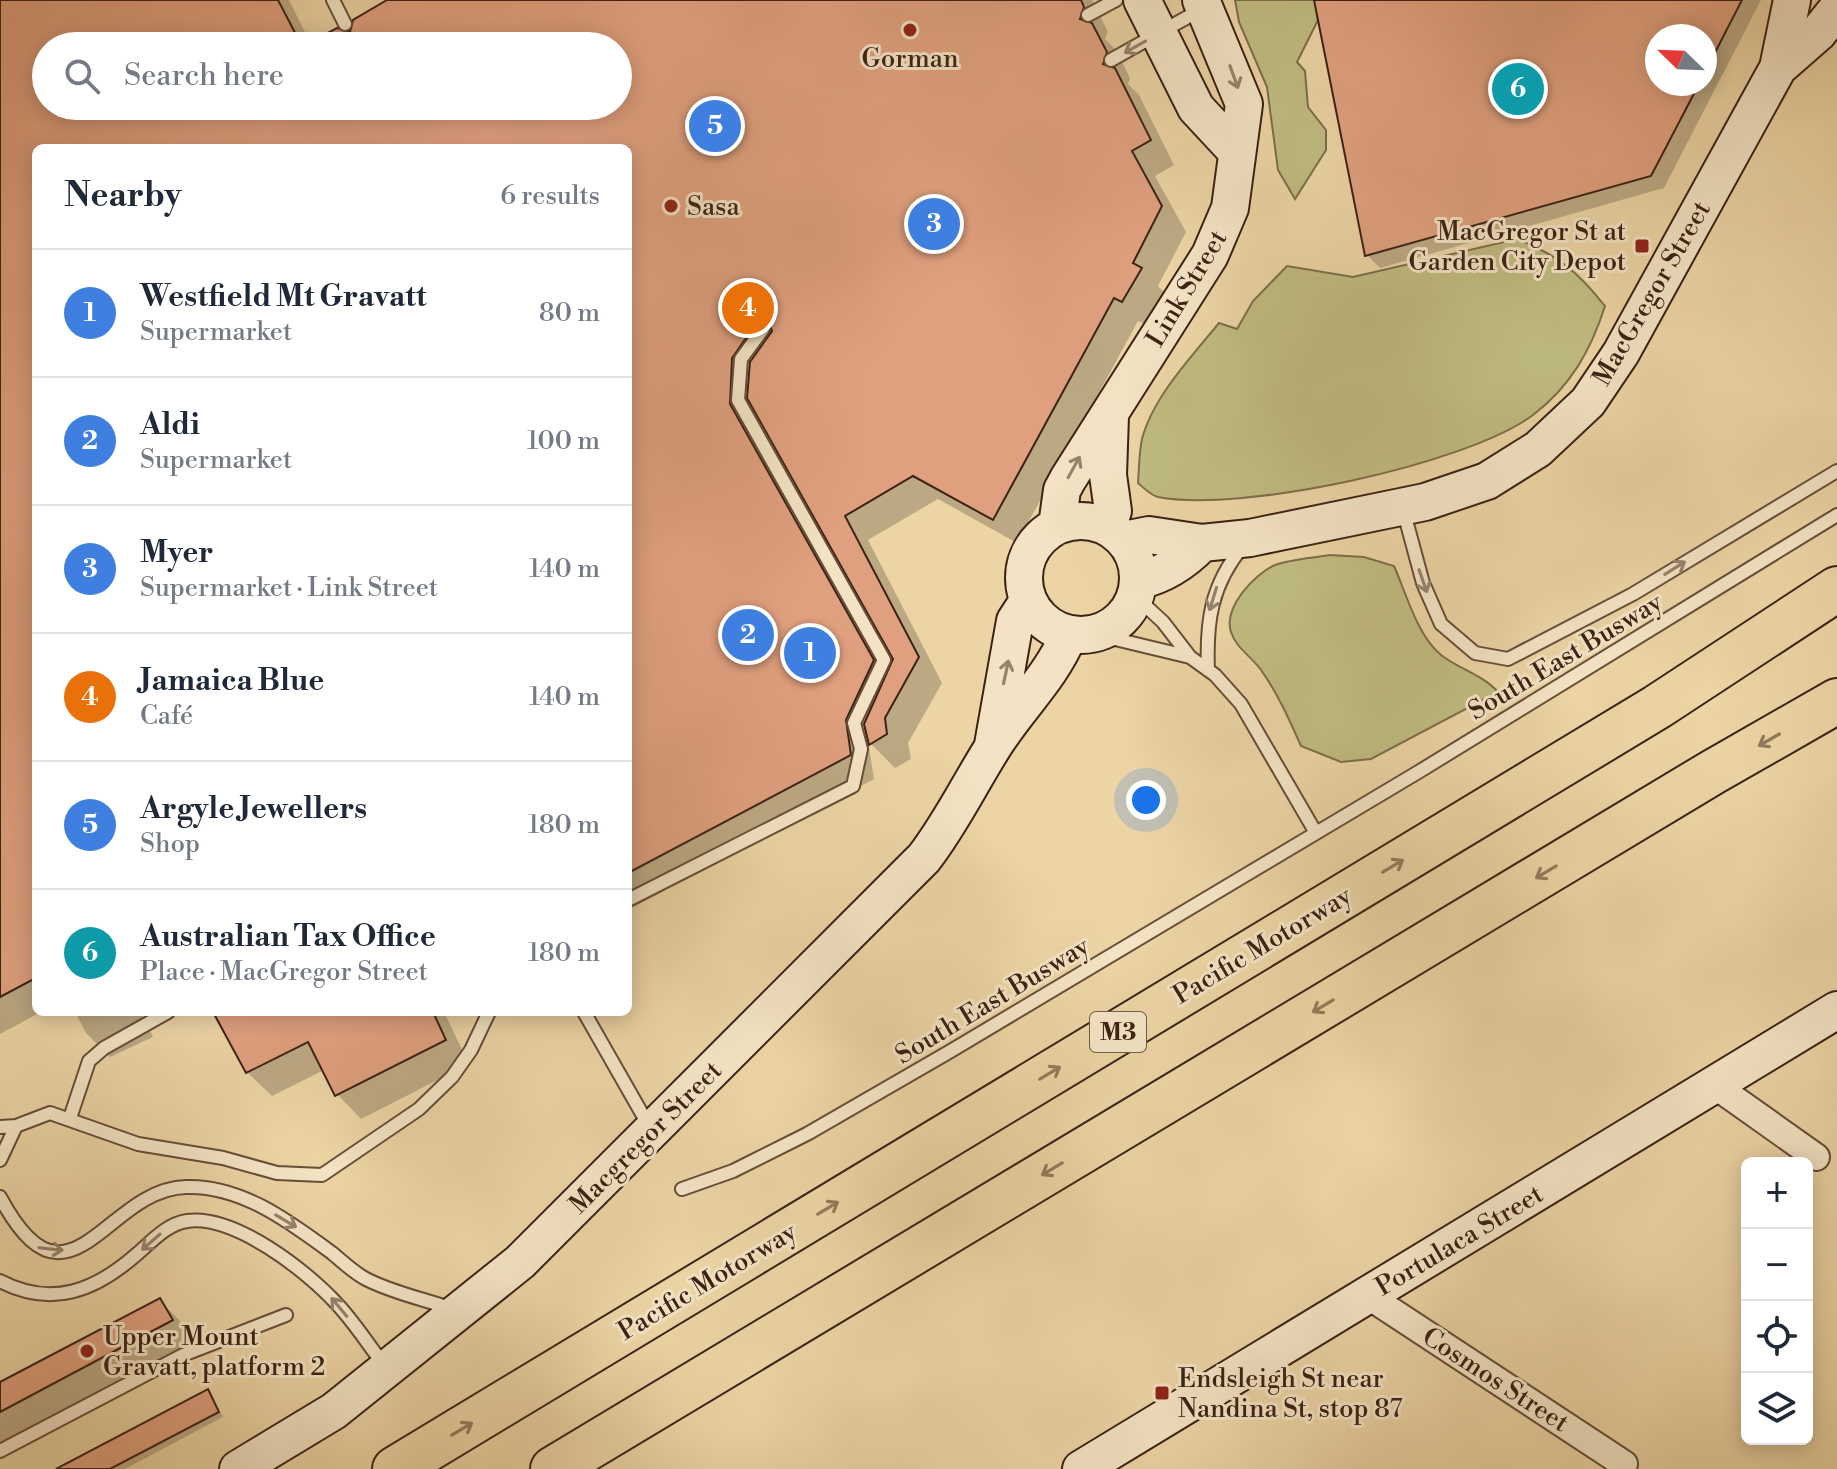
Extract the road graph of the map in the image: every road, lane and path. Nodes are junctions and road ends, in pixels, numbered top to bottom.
1 (333, 0) edge
2 (1116, 0) edge
3 (1142, 0) edge
4 (1792, 0) edge
5 (1202, 4) edge
6 (1837, 9) edge
7 (1088, 15) dead end
8 (345, 24) dead end
9 (1158, 33) junction
10 (1111, 60) dead end
11 (1778, 68) junction
12 (1236, 151) junction
13 (763, 329) dead end
14 (1110, 416) junction
15 (1837, 471) edge
16 (1402, 506) junction
17 (1837, 515) edge
18 (1057, 526) junction
19 (1116, 534) junction
20 (1250, 538) junction
21 (1202, 543) junction
22 (1137, 588) junction
23 (1837, 589) edge
24 (1028, 601) junction
25 (1086, 632) junction
26 (1190, 657) junction
27 (1208, 670) junction
28 (1837, 701) edge
29 (993, 746) junction
30 (1316, 833) junction
31 (632, 898) edge
32 (1837, 1010) edge
33 (161, 1016) edge
34 (487, 1016) edge
35 (586, 1016) edge
36 (1713, 1084) junction
37 (70, 1118) junction
38 (16, 1126) junction
39 (0, 1127) edge
40 (651, 1129) junction
41 (1816, 1157) dead end
42 (0, 1160) edge
43 (682, 1189) dead end
44 (0, 1197) edge
45 (0, 1281) edge
46 (1367, 1295) junction
47 (462, 1312) junction
48 (286, 1315) dead end
49 (387, 1369) junction
50 (0, 1451) edge
51 (1624, 1464) dead end
52 (238, 1469) edge
53 (395, 1469) edge
54 (553, 1469) edge
55 (1081, 1469) edge

1 - 8 lane
2 - 7 lane
3 - 9 street
4 - 11 street, MacGregor Street
5 - 9 lane
5 -> 12 street, Link Street
6 - 11 street, MacGregor Street
9 -> 10 lane
9 - 12 street
11 - 16 street, MacGregor Street
12 - 14 street, Link Street
13 - 31 lane
18 -> 14 street, Link Street
14 - 19 street, Link Street
16 -> 15 lane
16 - 20 street, MacGregor Street
17 - 30 lane, South East Busway
18 - 19 street
18 - 24 street
19 - 21 street, MacGregor Street
19 - 22 street
20 - 21 street, MacGregor Street
20 -> 27 lane
21 - 22 street
22 - 25 street
22 - 26 lane
53 -> 23 highway, Pacific Motorway / M3
24 - 25 street
29 -> 24 street, Macgregor Street
25 - 26 lane
25 - 29 street, Macgregor Street
26 - 27 lane
27 - 30 lane
28 -> 54 highway
29 - 40 street, Macgregor Street
30 - 43 lane, South East Busway
32 - 36 street, Portulaca Street
33 - 37 lane
34 - 37 lane
35 - 40 lane
36 - 41 street
36 - 46 street, Portulaca Street
37 - 38 lane
38 - 39 lane
38 - 42 lane
40 - 47 street, Macgregor Street
44 -> 47 lane
49 -> 45 lane
46 - 51 street, Cosmos Street
46 - 55 street, Portulaca Street
47 - 49 street, Macgregor Street
48 - 50 lane
49 - 52 street, Macgregor Street

